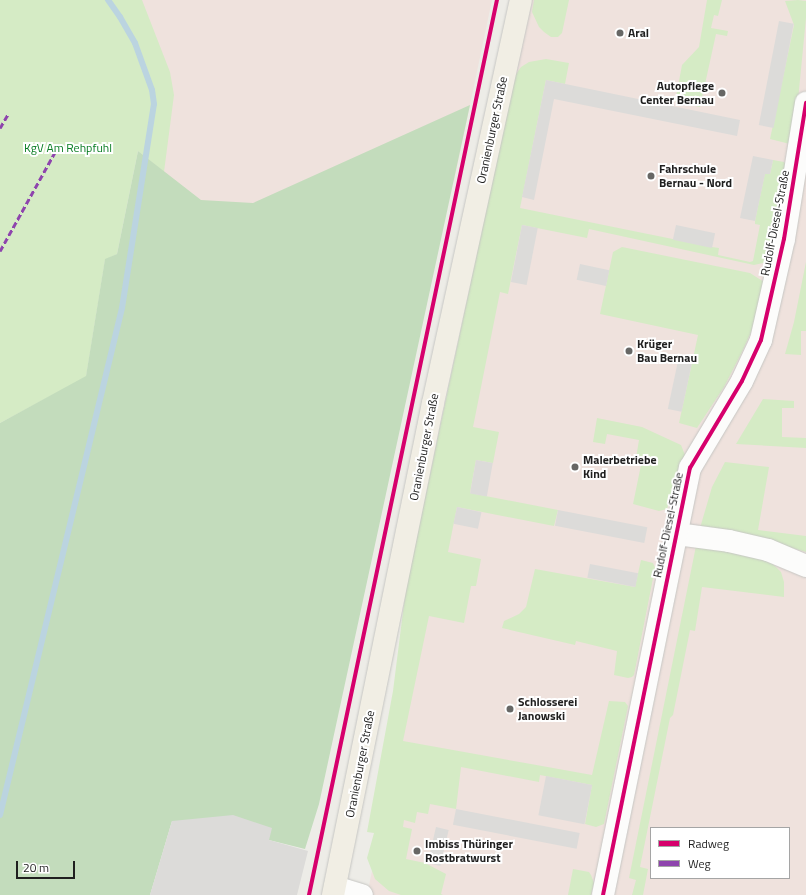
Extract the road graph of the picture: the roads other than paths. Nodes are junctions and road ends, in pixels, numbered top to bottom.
1 (521, 0) edge
2 (806, 103) edge
3 (677, 534) junction
4 (806, 566) edge
5 (334, 891) edge
6 (362, 895) edge
7 (603, 895) edge

1 - 5 main road, Oranienburger Straße
2 - 3 street, Rudolf-Diesel-Straße
3 - 4 street, Rudolf-Diesel-Straße
3 - 7 street, Rudolf-Diesel-Straße
5 - 6 street

